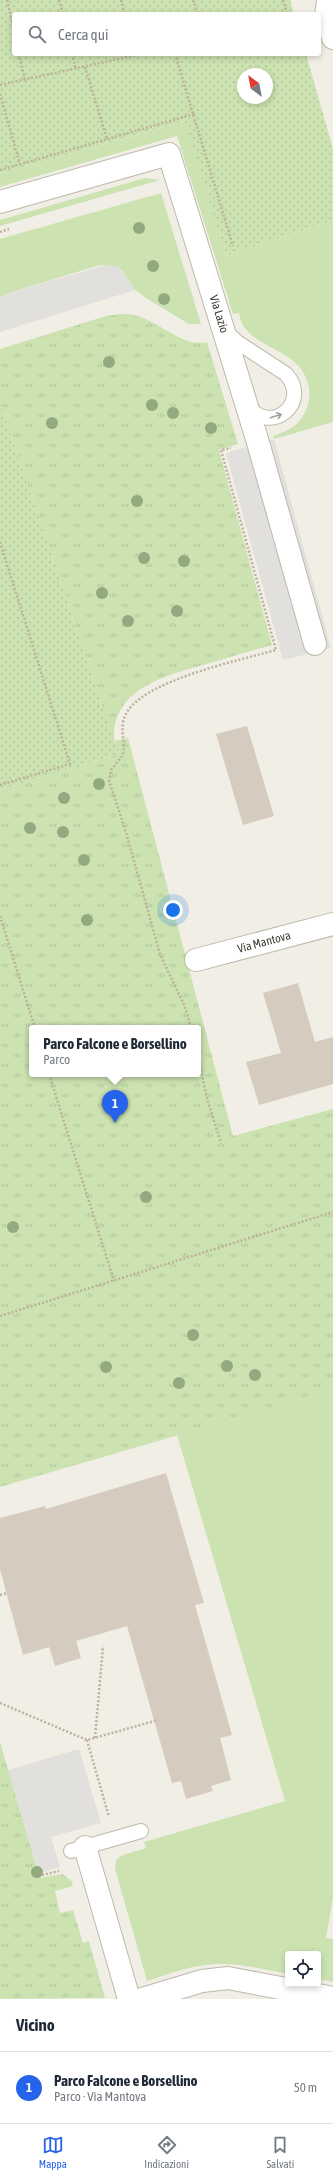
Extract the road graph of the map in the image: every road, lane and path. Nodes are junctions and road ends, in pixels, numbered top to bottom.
1 (7, 0) edge
2 (59, 0) edge
3 (121, 0) edge
4 (193, 0) edge
5 (283, 0) edge
6 (328, 0) edge
7 (62, 12) edge
8 (124, 12) edge
9 (197, 12) edge
10 (286, 12) edge
11 (12, 21) edge
12 (333, 38) edge
13 (19, 56) edge
14 (73, 56) edge
15 (132, 56) edge
16 (177, 56) edge
17 (85, 67) junction
18 (76, 69) junction
19 (25, 80) junction
20 (0, 85) edge
21 (0, 94) edge
22 (194, 114) junction
23 (107, 139) junction
24 (20, 164) junction
25 (0, 170) edge
26 (0, 202) edge
27 (233, 246) dead end
28 (223, 327) junction
29 (245, 400) junction
30 (234, 447) dead end
31 (0, 542) edge
32 (315, 644) dead end
33 (0, 785) edge
34 (0, 916) edge
35 (333, 924) edge
36 (196, 960) dead end
37 (34, 1025) edge
38 (190, 1025) edge
39 (201, 1071) edge
40 (50, 1077) edge
41 (221, 1143) dead end
42 (333, 1212) edge
43 (114, 1281) junction
44 (0, 1316) edge
45 (8, 1593) dead end
46 (0, 1595) edge
47 (103, 1646) dead end
48 (0, 1703) edge
49 (158, 1720) dead end
50 (95, 1738) junction
51 (87, 1740) junction
52 (141, 1831) dead end
53 (115, 1838) junction
54 (78, 1849) joint
55 (194, 1991) edge
56 (333, 1998) edge
57 (129, 1999) edge
58 (142, 1999) edge

1 - 11 path
2 - 7 path
3 - 8 path
4 - 9 path
5 - 10 path
6 - 12 street
13 - 19 path
14 - 18 path
15 - 17 path
16 - 22 path
17 - 18 path
17 - 23 path
18 - 19 path
19 - 20 path
21 - 24 path
22 - 23 path
22 - 27 path
23 - 24 path
24 - 25 path
26 - 28 street, Via Lazio
28 - 29 street, Via Lazio
29 -> 28 lane
29 - 32 street, Via Lazio
30 - 38 path
31 - 33 path
34 - 37 path
35 - 36 street, Via Mantova
39 - 41 path
40 - 43 path
42 - 43 path
43 - 44 path
45 - 46 path
47 - 50 path
48 - 51 path
49 - 50 path
50 - 51 path
51 - 53 path
52 - 53 lane
53 - 54 lane
54 - 57 street
55 - 56 street
55 - 58 street

